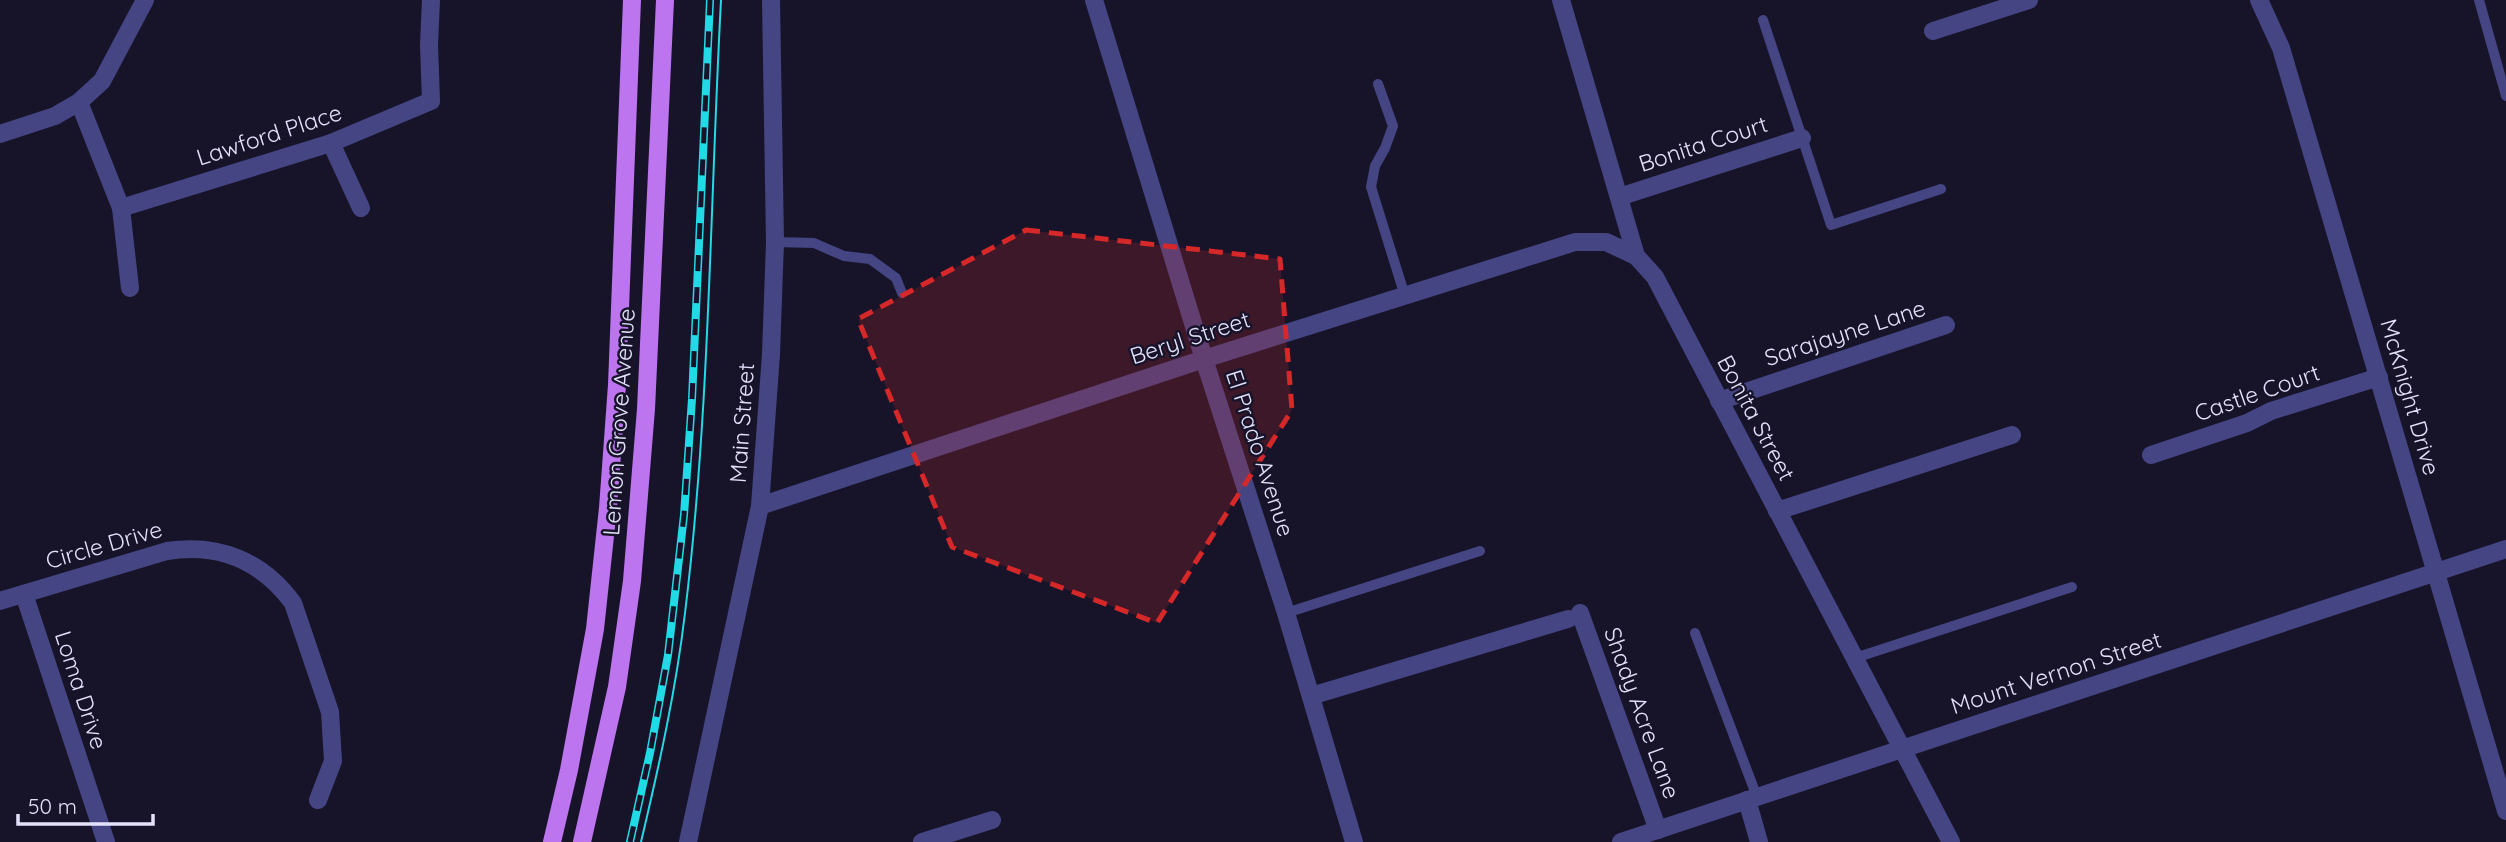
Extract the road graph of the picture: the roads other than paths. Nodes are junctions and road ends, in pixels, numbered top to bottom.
1 (145, 0) edge
2 (430, 0) edge
3 (632, 0) edge
4 (665, 0) edge
5 (771, 0) edge
6 (1561, 0) edge
7 (2029, 0) edge
8 (2259, 0) edge
9 (2479, 0) edge
10 (1098, 1) edge
11 (1763, 20) dead end
12 (1933, 31) dead end
13 (1378, 84) dead end
14 (2506, 96) edge
15 (79, 102) junction
16 (0, 134) edge
17 (1802, 138) junction
18 (331, 142) junction
19 (1941, 189) dead end
20 (1619, 197) junction
21 (121, 208) junction
22 (361, 208) dead end
23 (775, 242) junction
24 (1636, 256) junction
25 (130, 288) dead end
26 (902, 293) dead end
27 (1405, 296) junction
28 (651, 299) junction
29 (620, 300) junction
30 (1946, 325) dead end
31 (1204, 359) junction
32 (2379, 377) junction
33 (1719, 401) junction
34 (2012, 435) dead end
35 (2151, 455) dead end
36 (760, 506) junction
37 (1777, 511) junction
38 (2506, 550) edge
39 (1480, 551) dead end
40 (2436, 573) junction
41 (2072, 587) dead end
42 (24, 594) junction
43 (0, 601) edge
44 (1286, 613) junction
45 (1695, 633) dead end
46 (1855, 658) junction
47 (1311, 696) junction
48 (1904, 749) junction
49 (1752, 798) junction
50 (318, 800) dead end
51 (2506, 811) edge
52 (992, 820) dead end
53 (1658, 830) junction
54 (106, 842) edge
55 (552, 842) edge
56 (582, 842) edge
57 (688, 842) edge
58 (922, 842) edge
59 (1354, 842) edge
60 (1621, 842) edge
61 (1759, 842) edge
62 (1951, 842) edge

1 - 15 street
2 - 18 street, Lawford Place
3 - 29 main road, Lemon Grove Avenue
4 - 28 main road, Lemon Grove Avenue
5 - 23 street, Main Street
6 - 20 street, Bonita Street
7 - 12 street
8 - 32 street, McKnight Drive
9 - 14 lane
10 - 31 street, El Prado Avenue
11 - 17 lane
13 - 27 lane
15 - 16 street
15 - 21 street
17 - 19 lane
17 - 20 street, Bonita Court
18 - 21 street, Lawford Place
18 - 22 street
20 - 24 street, Bonita Street
21 - 25 street
23 - 26 lane
23 - 36 street, Main Street
24 - 27 street, Beryl Street
24 - 33 street, Bonita Street
27 - 31 street, Beryl Street
28 - 29 main road
28 - 56 main road, Lemon Grove Avenue
29 - 55 main road, Lemon Grove Avenue
30 - 33 street, Sarajayne Lane
31 - 36 street, Beryl Street
31 - 44 street, El Prado Avenue
32 - 35 street, Castle Court
32 - 40 street, McKnight Drive
33 - 37 street, Bonita Street
34 - 37 street
36 - 57 street, Main Street
37 - 46 street, Bonita Street
38 - 40 street, Mount Vernon Street
39 - 44 lane
40 - 48 street, Mount Vernon Street
40 - 51 street, McKnight Drive
41 - 46 lane
42 - 43 street, Circle Drive
42 - 50 street, Circle Drive
42 - 54 street, Loma Drive
44 - 47 street, El Prado Avenue
45 - 49 lane
46 - 48 street, Bonita Street
47 - 53 street, Shady Acre Lane
47 - 59 street, El Prado Avenue
48 - 49 street, Mount Vernon Street
48 - 62 street, Bonita Street
49 - 53 street, Mount Vernon Street
49 - 61 street
52 - 58 street
53 - 60 street, Mount Vernon Street

